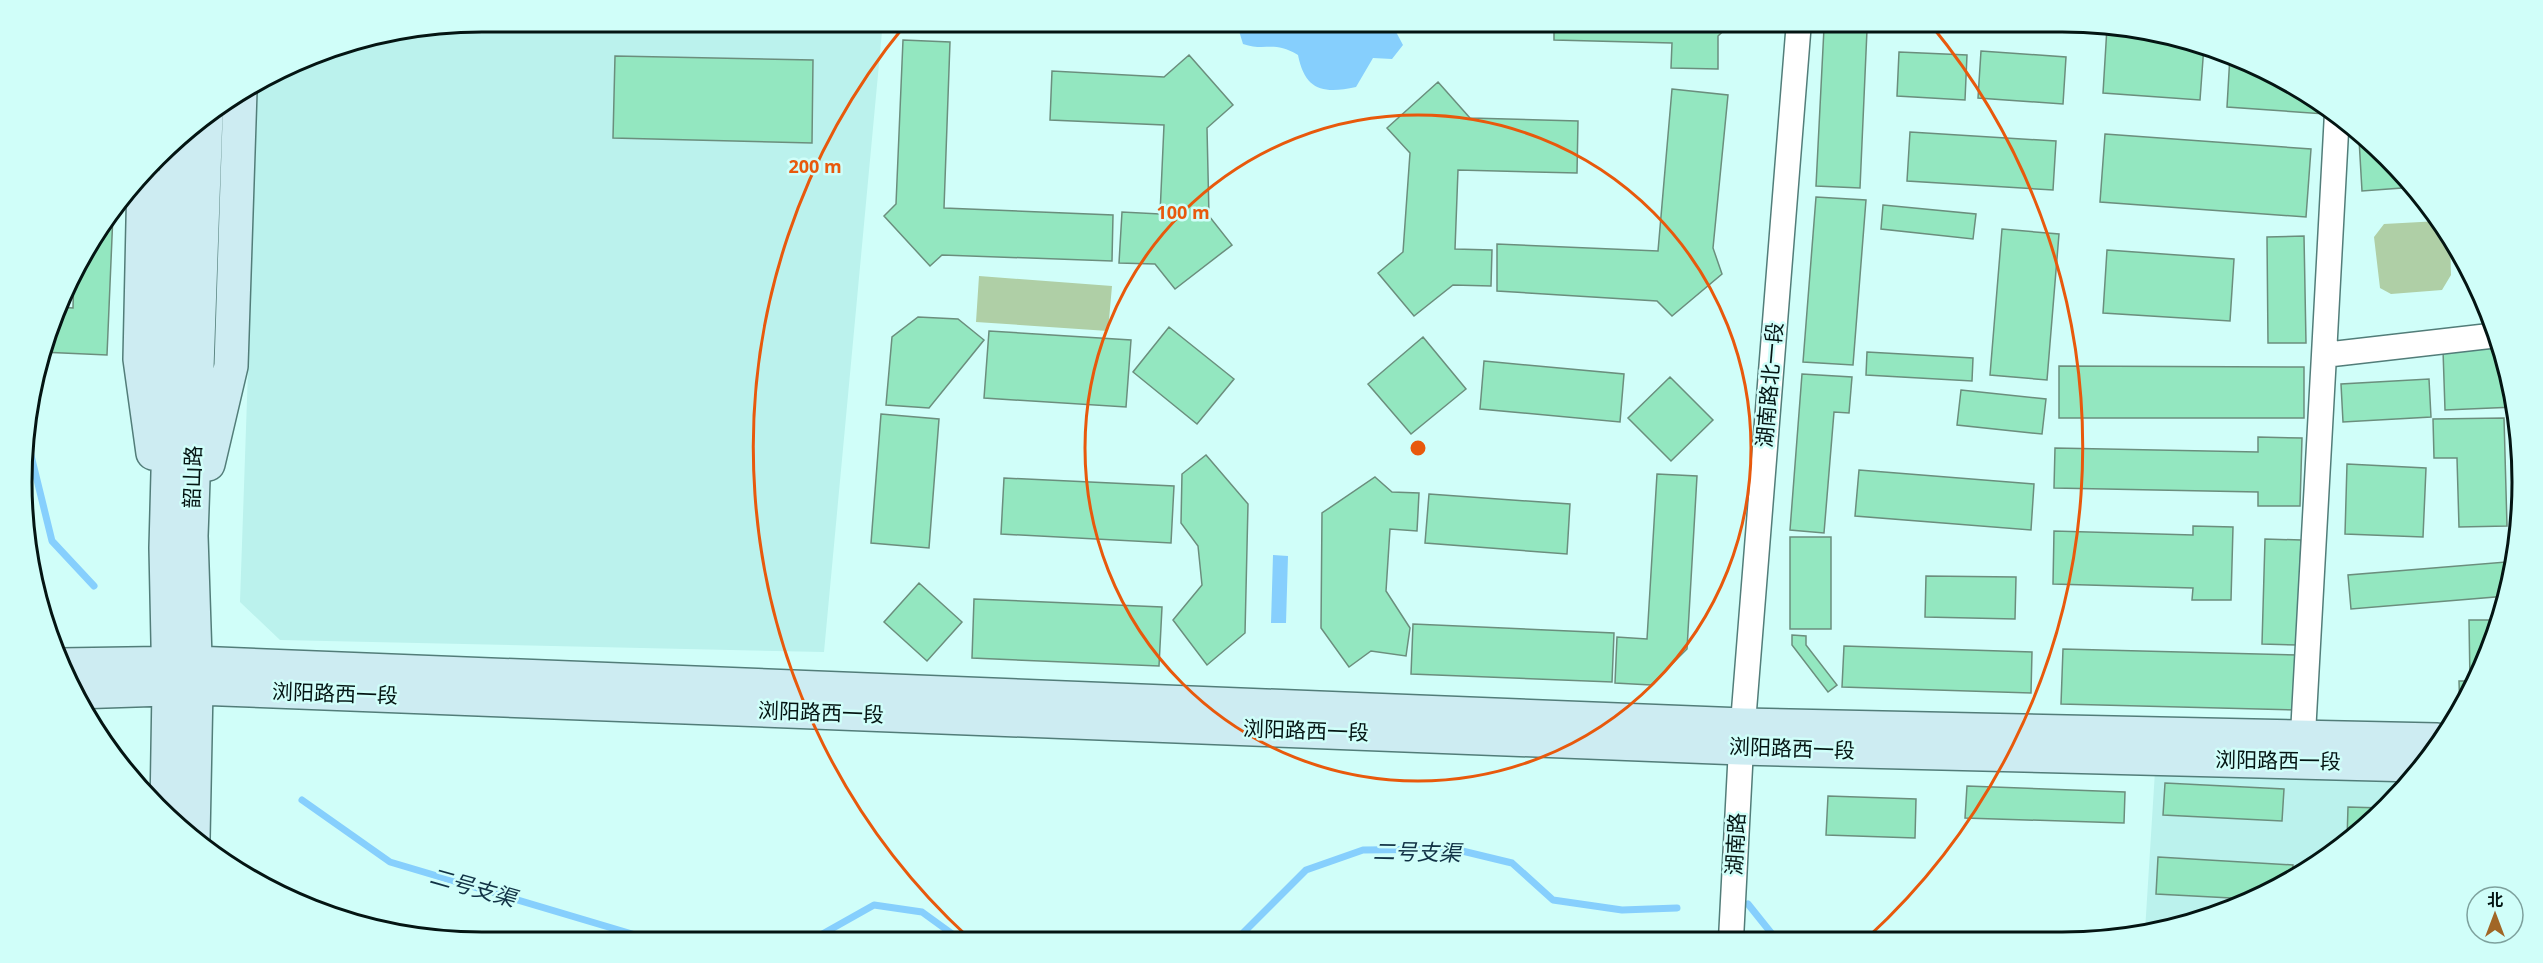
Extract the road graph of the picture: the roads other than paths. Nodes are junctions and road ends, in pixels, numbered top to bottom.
1 (1798, 32) edge
2 (240, 102) edge
3 (2336, 125) edge
4 (205, 126) edge
5 (177, 150) edge
6 (144, 184) edge
7 (2488, 336) edge
8 (2324, 355) junction
9 (179, 542) junction
10 (71, 666) edge
11 (182, 676) junction
12 (83, 691) edge
13 (1742, 737) junction
14 (2430, 740) edge
15 (2303, 749) junction
16 (2411, 764) edge
17 (168, 804) edge
18 (192, 826) edge
19 (1731, 932) edge

1 - 13 street, 湖南路北一段
2 - 9 street
3 - 8 street
4 - 9 street, 韶山路
5 - 9 street, 韶山路
6 - 9 street
7 - 8 street
8 - 15 street
9 - 11 street, 韶山路
10 - 11 street
11 - 12 street
11 - 13 street, 浏阳路西一段
11 - 17 street, 韶山路
11 - 18 street, 韶山路
13 - 15 street, 浏阳路西一段
13 - 19 street, 湖南路
14 - 15 street
15 - 16 street, 浏阳路西一段

